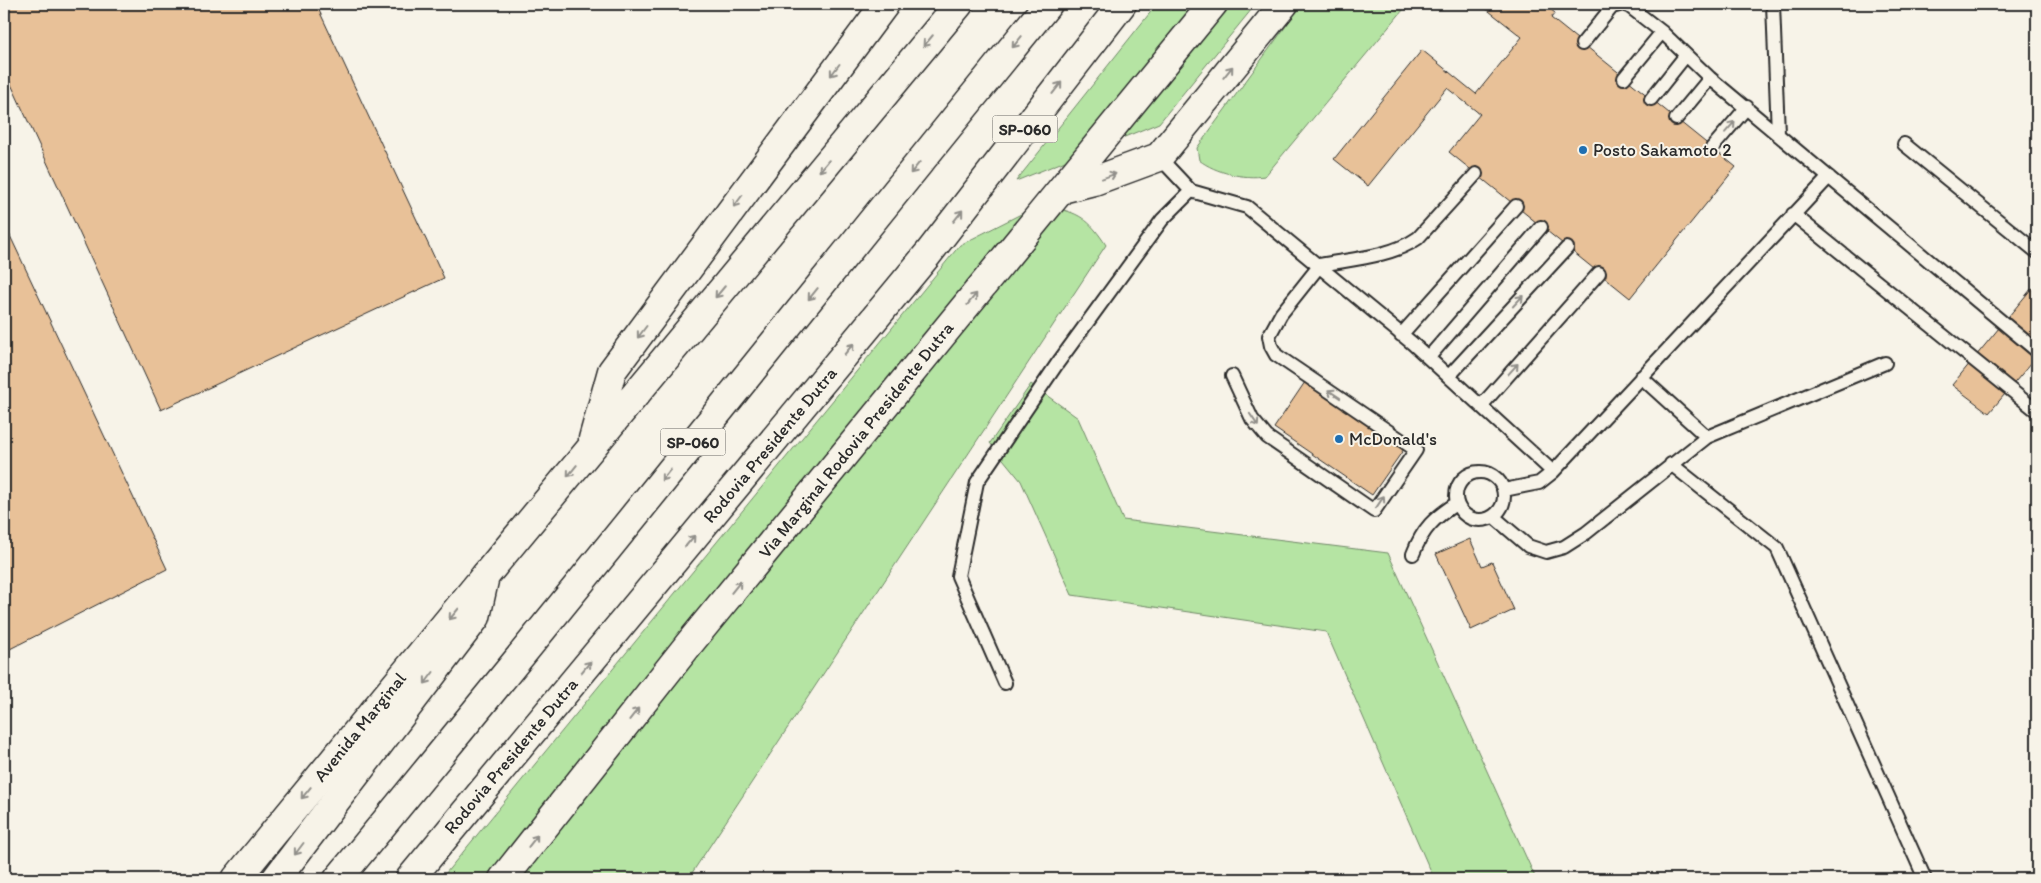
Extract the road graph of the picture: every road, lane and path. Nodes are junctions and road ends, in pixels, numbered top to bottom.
1 (874, 4) edge
2 (885, 4) edge
3 (959, 4) edge
4 (1048, 4) edge
5 (1122, 4) edge
6 (1213, 4) edge
7 (1284, 4) edge
8 (1773, 4) edge
9 (864, 31) junction
10 (1662, 32) junction
11 (1582, 44) dead end
12 (1686, 55) junction
13 (1624, 78) dead end
14 (1710, 78) junction
15 (1651, 99) dead end
16 (1747, 107) junction
17 (1676, 119) dead end
18 (1778, 134) junction
19 (1904, 144) dead end
20 (1712, 148) dead end
21 (1159, 157) junction
22 (1476, 174) dead end
23 (1829, 177) junction
24 (1062, 189) junction
25 (1191, 191) junction
26 (1516, 206) dead end
27 (1793, 214) junction
28 (1541, 227) dead end
29 (1567, 248) dead end
30 (2037, 252) edge
31 (1320, 265) junction
32 (1599, 273) dead end
33 (1401, 335) junction
34 (2037, 351) edge
35 (1429, 357) junction
36 (1885, 363) dead end
37 (1232, 376) dead end
38 (1450, 376) junction
39 (1641, 377) junction
40 (1481, 406) junction
41 (2037, 411) edge
42 (1707, 437) junction
43 (591, 448) junction
44 (1671, 464) junction
45 (1553, 472) junction
46 (1504, 490) junction
47 (1457, 503) junction
48 (1494, 517) junction
49 (1413, 554) dead end
50 (485, 576) junction
51 (1005, 683) dead end
52 (236, 879) edge
53 (276, 879) edge
54 (338, 879) edge
55 (410, 879) edge
56 (503, 879) edge
57 (1925, 879) edge

1 - 9 main road
2 - 9 main road
3 -> 43 main road
4 -> 54 main road, SP-060
55 -> 5 main road, Rodovia Presidente Dutra / SP-060
6 - 24 main road, Via Marginal Rodovia Presidente Dutra
21 -> 7 main road
8 - 18 lane
9 -> 43 main road
10 - 11 lane
10 - 12 lane
10 - 13 lane
12 - 14 lane
12 - 15 lane
14 - 16 lane
14 - 17 lane
16 - 18 lane
20 -> 16 lane
18 - 23 lane
19 - 30 lane
24 -> 21 main road
21 - 25 lane
22 - 31 lane
23 - 27 lane
23 - 34 lane
56 -> 24 main road, Via Marginal Rodovia Presidente Dutra
25 - 31 lane
25 - 51 lane
26 - 33 lane
27 - 39 lane
27 - 41 lane
28 - 35 lane
38 -> 29 lane
31 - 33 lane
37 -> 31 lane
40 -> 32 lane
33 - 35 lane
35 - 38 lane
36 - 42 lane
38 - 40 lane
39 - 42 lane
39 - 45 lane
40 - 45 lane
42 - 44 lane
43 -> 50 main road
44 - 48 lane
44 - 57 lane
45 - 46 lane
46 - 47 lane
46 - 48 lane
47 - 48 lane
47 - 49 lane
50 -> 52 main road, Avenida Marginal
50 -> 53 main road

